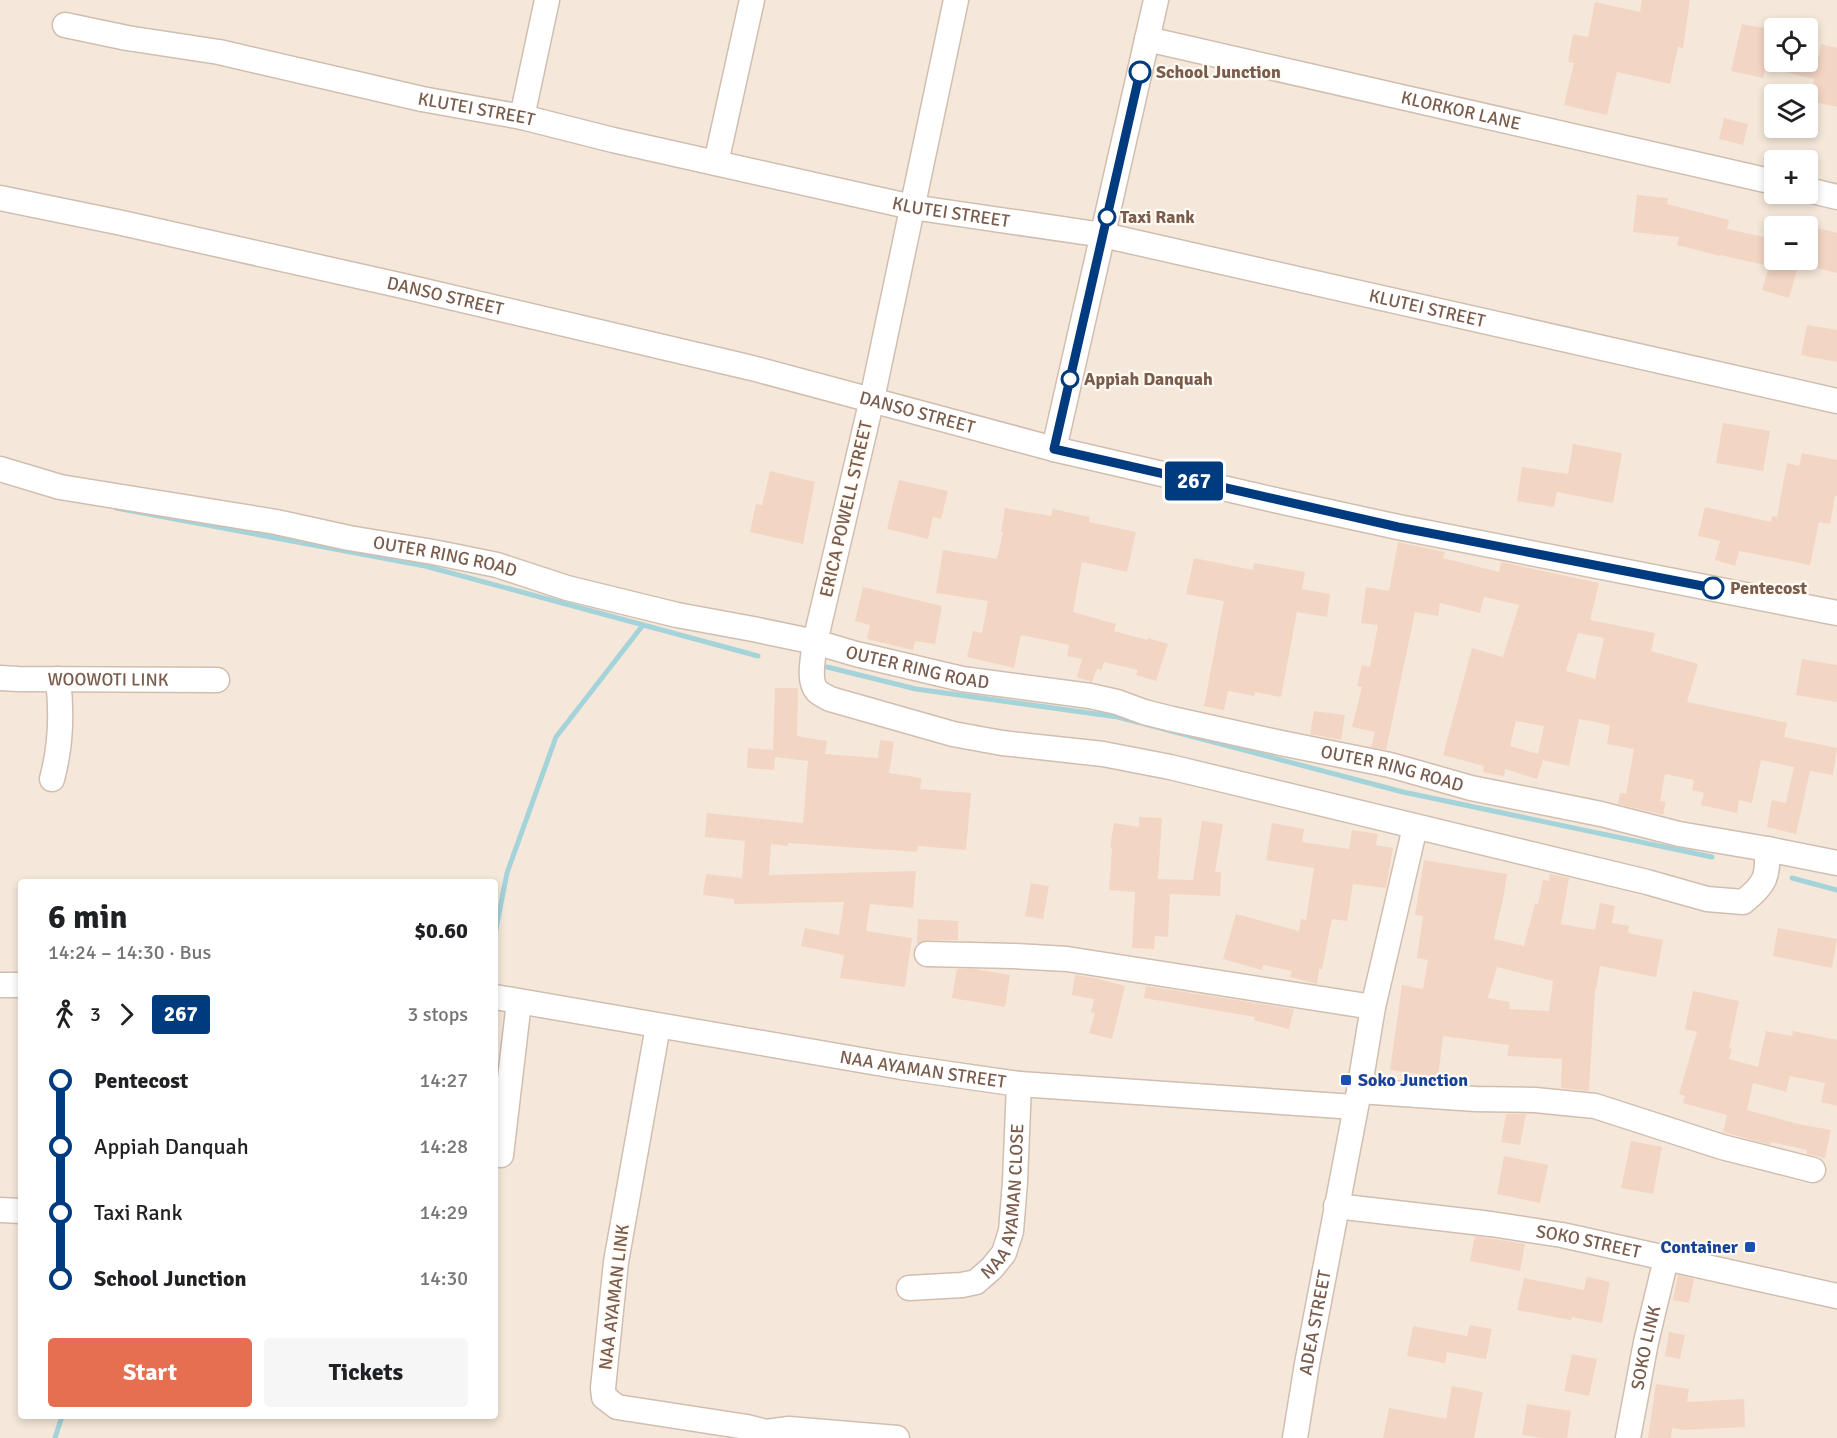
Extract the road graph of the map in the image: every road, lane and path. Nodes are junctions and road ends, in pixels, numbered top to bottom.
1 (547, 0) edge
2 (752, 0) edge
3 (956, 0) edge
4 (1156, 0) edge
5 (65, 25) dead end
6 (1147, 39) junction
7 (522, 117) junction
8 (716, 162) junction
9 (1764, 180) edge
10 (1818, 192) edge
11 (1837, 197) edge
12 (0, 198) edge
13 (912, 207) junction
14 (1102, 235) junction
15 (872, 399) junction
16 (1837, 401) edge
17 (1054, 449) junction
18 (0, 470) edge
19 (1837, 613) edge
20 (815, 642) junction
21 (0, 678) edge
22 (58, 679) junction
23 (217, 680) dead end
24 (52, 779) dead end
25 (1415, 827) junction
26 (1767, 849) junction
27 (1837, 863) edge
28 (927, 954) dead end
29 (0, 985) edge
30 (18, 985) edge
31 (498, 998) edge
32 (519, 1002) junction
33 (1373, 1006) junction
34 (658, 1026) junction
35 (1019, 1084) junction
36 (1357, 1099) junction
37 (500, 1125) edge
38 (501, 1155) dead end
39 (1813, 1170) dead end
40 (1336, 1206) junction
41 (0, 1210) edge
42 (18, 1211) edge
43 (1666, 1259) junction
44 (909, 1288) dead end
45 (1837, 1296) edge
46 (765, 1435) edge
47 (897, 1438) edge
48 (1295, 1438) edge
49 (1628, 1438) edge

1 - 7 street
2 - 8 street
3 - 13 street, ERICA POWELL STREET
4 - 6 street
5 - 7 street, KLUTEI STREET
6 - 9 street, KLORKOR LANE
6 - 14 street
7 - 8 street, KLUTEI STREET
8 - 13 street, KLUTEI STREET
10 - 11 street
12 - 15 street, DANSO STREET
13 - 14 street, KLUTEI STREET
13 - 15 street, ERICA POWELL STREET
14 - 16 street, KLUTEI STREET
14 - 17 street
15 - 17 street, DANSO STREET
15 - 20 street, ERICA POWELL STREET
17 - 19 street, DANSO STREET
18 - 20 street, OUTER RING ROAD
20 - 25 street, ERICA POWELL STREET
20 - 26 street, OUTER RING ROAD
21 - 22 street, WOOWOTI LINK
22 - 23 street, WOOWOTI LINK
22 - 24 street
25 - 26 street
25 - 33 street, ADEA STREET
26 - 27 street, OUTER RING ROAD
28 - 33 street
29 - 30 street
31 - 32 street, NAA AYAMAN STREET
32 - 34 street, NAA AYAMAN STREET
32 - 37 street
33 - 36 street, ADEA STREET
34 - 35 street, NAA AYAMAN STREET
34 - 46 street, NAA AYAMAN LINK
35 - 36 street, NAA AYAMAN STREET
35 - 44 street, NAA AYAMAN CLOSE
36 - 39 street, NAA AYAMAN STREET
36 - 40 street, ADEA STREET
37 - 38 street
40 - 43 street, SOKO STREET
40 - 48 street, ADEA STREET
41 - 42 street
43 - 45 street, SOKO STREET
43 - 49 street, SOKO LINK
46 - 47 street

